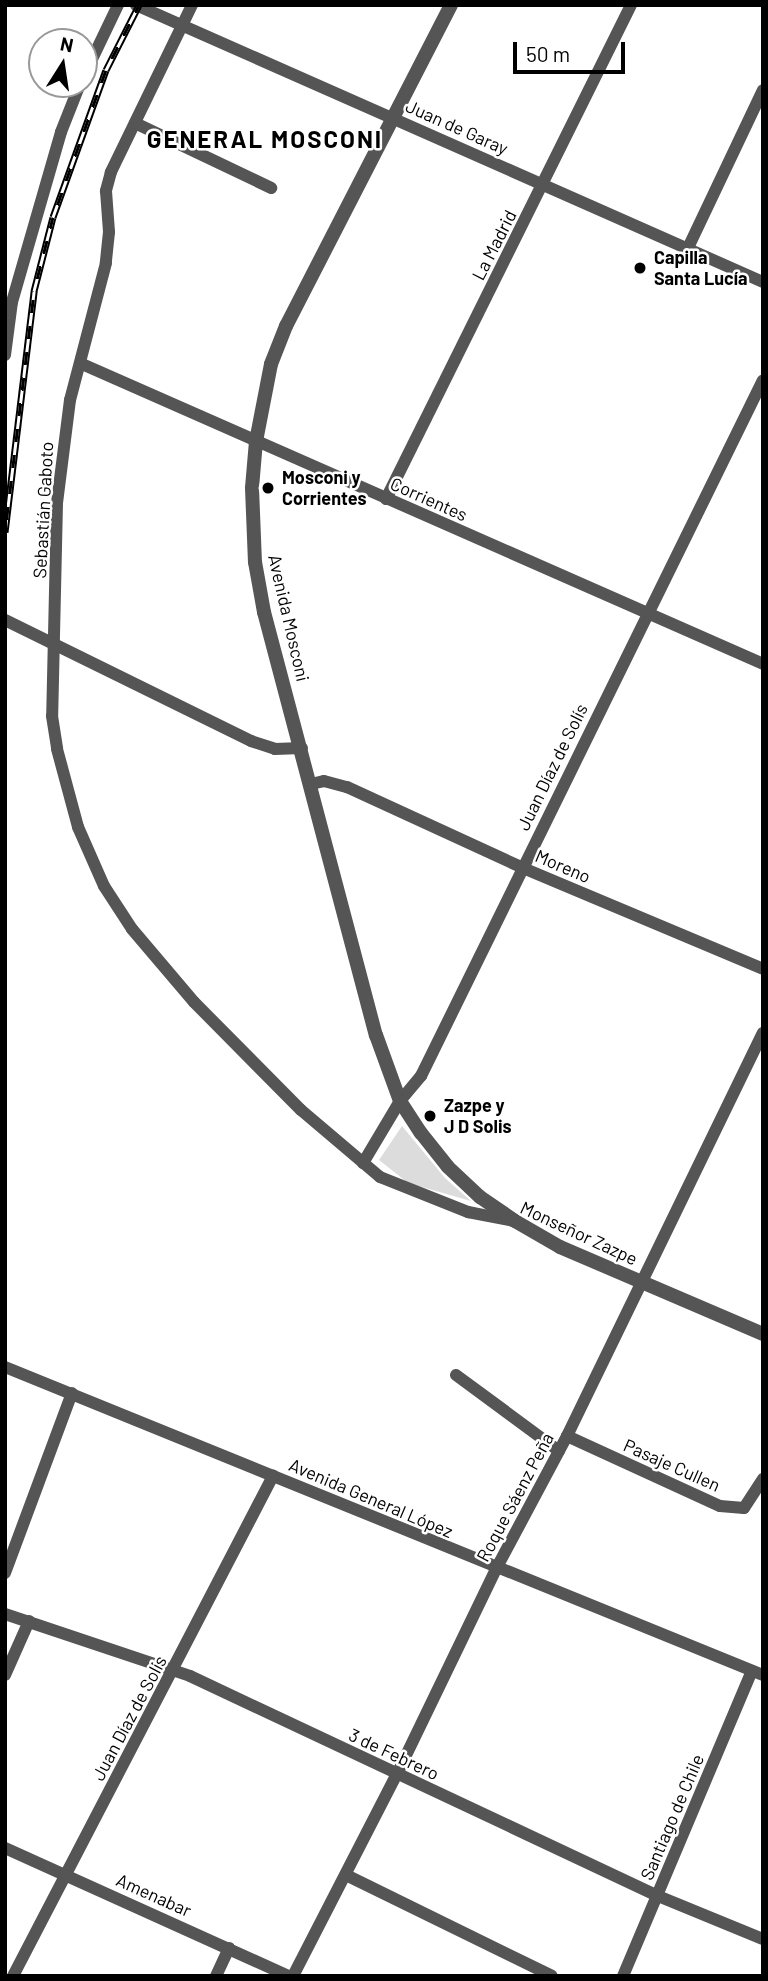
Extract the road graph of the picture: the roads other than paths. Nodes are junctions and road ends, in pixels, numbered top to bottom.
1 (118, 5) edge
2 (136, 5) edge
3 (192, 5) edge
4 (451, 5) edge
5 (631, 5) edge
6 (181, 25) junction
7 (98, 47) edge
8 (763, 90) edge
9 (75, 98) edge
10 (393, 118) junction
11 (135, 123) junction
12 (543, 185) junction
13 (271, 188) dead end
14 (687, 250) junction
15 (763, 282) edge
16 (7, 327) edge
17 (5, 355) edge
18 (82, 364) junction
19 (763, 380) edge
20 (256, 441) junction
21 (386, 499) junction
22 (646, 613) junction
23 (5, 620) edge
24 (55, 646) junction
25 (763, 664) edge
26 (302, 748) junction
27 (311, 784) junction
28 (523, 868) junction
29 (763, 969) edge
30 (194, 1002) joint
31 (763, 1033) edge
32 (400, 1101) junction
33 (363, 1163) junction
34 (515, 1222) junction
35 (643, 1283) junction
36 (763, 1334) edge
37 (5, 1368) edge
38 (456, 1375) dead end
39 (72, 1393) junction
40 (567, 1436) junction
41 (559, 1451) junction
42 (273, 1476) junction
43 (760, 1485) edge
44 (496, 1569) junction
45 (5, 1573) edge
46 (5, 1614) edge
47 (29, 1621) junction
48 (174, 1670) junction
49 (757, 1673) edge
50 (5, 1675) edge
51 (397, 1774) junction
52 (5, 1848) edge
53 (66, 1874) junction
54 (346, 1875) junction
55 (658, 1896) junction
56 (763, 1939) edge
57 (229, 1948) junction
58 (12, 1976) edge
59 (216, 1976) edge
60 (291, 1976) edge
61 (552, 1976) edge
62 (623, 1976) edge

1 - 7 street
2 - 6 street, Juan de Garay
3 - 6 street, Sebastián Gaboto
4 - 10 street, Avenida Mosconi
5 - 12 street, La Madrid
6 - 10 street, Juan de Garay
6 - 11 street, Sebastián Gaboto
8 - 14 street
9 - 16 street
10 - 12 street, Juan de Garay
10 - 20 street, Avenida Mosconi
11 - 13 street
11 - 18 street, Sebastián Gaboto
12 - 14 street, Juan de Garay
12 - 21 street, La Madrid
14 - 15 street, Juan de Garay
16 - 17 street
18 - 20 street, Corrientes
18 - 24 street, Sebastián Gaboto
19 - 22 street, Juan Díaz de Solís
20 - 21 street, Corrientes
20 - 26 street, Avenida Mosconi
21 - 22 street, Corrientes
22 - 25 street, Corrientes
22 - 28 street, Juan Díaz de Solís
23 - 24 street
24 - 26 street
24 - 30 street, Sebastián Gaboto
26 - 27 street, Avenida Mosconi
27 - 28 street, Moreno
27 - 32 street, Avenida Mosconi
28 - 29 street, Moreno
28 - 32 street, Juan Díaz de Solís
30 - 33 street, Monseñor Zazpe
31 - 35 street, Roque Sáenz Peña
32 - 33 street, Juan Díaz de Solís
32 - 34 street, Avenida Mosconi
33 - 34 street, Monseñor Zazpe
34 - 35 street, Monseñor Zazpe
35 - 36 street, Monseñor Zazpe
35 - 40 street, Roque Sáenz Peña
37 - 39 street, Avenida General López
38 - 41 street
39 - 42 street, Avenida General López
39 - 45 street
40 - 41 street, Roque Sáenz Peña
40 - 43 street, Pasaje Cullen
41 - 44 street, Roque Sáenz Peña
42 - 44 street, Avenida General López
42 - 48 street, Juan Díaz de Solís
44 - 49 street, Avenida General López
44 - 51 street, Roque Sáenz Peña
46 - 47 street, 3 de Febrero
47 - 48 street, 3 de Febrero
47 - 50 street
48 - 51 street, 3 de Febrero
48 - 53 street, Juan Díaz de Solís
49 - 55 street, Santiago de Chile
51 - 54 street, Roque Sáenz Peña
51 - 55 street, 3 de Febrero
52 - 53 street, Amenabar
53 - 57 street, Amenabar
53 - 58 street, Juan Díaz de Solís
54 - 60 street, Roque Sáenz Peña
54 - 61 street
55 - 56 street, 3 de Febrero
55 - 62 street, Santiago de Chile
57 - 59 street
57 - 60 street, Amenabar

